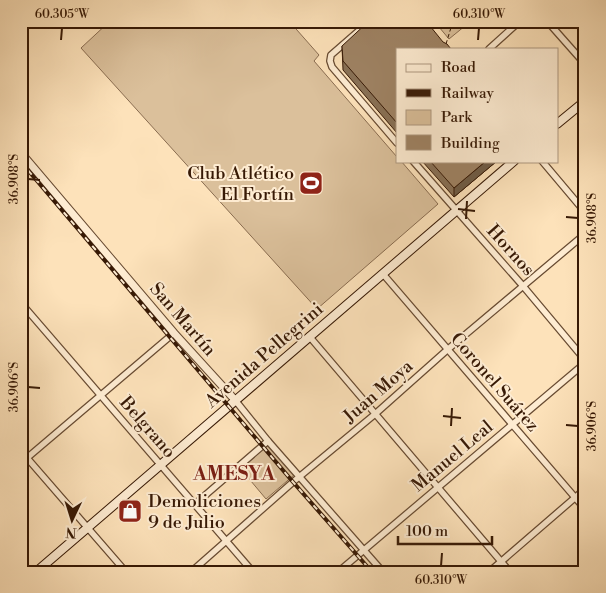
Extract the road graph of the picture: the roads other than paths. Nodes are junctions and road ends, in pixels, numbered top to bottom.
1 (370, 21) edge
2 (520, 21) edge
3 (546, 21) edge
4 (490, 48) edge
5 (585, 64) edge
6 (585, 101) edge
7 (558, 123) edge
8 (396, 142) edge
9 (21, 153) edge
10 (414, 162) edge
11 (513, 162) edge
12 (543, 162) edge
13 (455, 211) junction
14 (585, 212) edge
15 (585, 234) edge
16 (383, 274) junction
17 (523, 286) junction
18 (21, 302) edge
19 (174, 333) junction
20 (309, 336) junction
21 (447, 350) junction
22 (585, 361) edge
23 (100, 394) junction
24 (234, 400) junction
25 (374, 415) junction
26 (511, 424) junction
27 (268, 441) junction
28 (21, 451) edge
29 (27, 458) junction
30 (21, 463) edge
31 (161, 464) junction
32 (299, 476) junction
33 (438, 488) junction
34 (585, 489) edge
35 (574, 497) junction
36 (195, 504) junction
37 (585, 509) edge
38 (87, 527) junction
39 (226, 541) junction
40 (364, 550) junction
41 (501, 561) junction
42 (36, 572) edge
43 (126, 572) edge
44 (191, 572) edge
45 (253, 572) edge
46 (338, 572) edge
47 (383, 572) edge
48 (489, 572) edge
49 (510, 572) edge

1 - 8 street
2 - 4 street
3 - 5 street
6 - 7 main road
9 - 19 street, San Martín
10 - 13 street, Hornos
11 - 13 main road, Avenida Pellegrini
12 - 14 street
13 - 16 main road, Avenida Pellegrini
13 - 17 street, Hornos
15 - 17 street, Juan Moya
16 - 20 main road, Avenida Pellegrini
16 - 21 street, Coronel Suárez
17 - 21 street, Juan Moya
17 - 22 street, Hornos
18 - 23 street, Belgrano
19 - 23 street
19 - 24 street, San Martín
20 - 24 main road, Avenida Pellegrini
20 - 25 street
21 - 25 street, Juan Moya
21 - 26 street, Coronel Suárez
22 - 26 street, Manuel Leal
23 - 29 street
23 - 31 street, Belgrano
24 - 27 street, San Martín
24 - 31 main road, Avenida Pellegrini
25 - 32 street, Juan Moya
25 - 33 street
26 - 33 street, Manuel Leal
26 - 35 street, Coronel Suárez
27 - 32 street, San Martín
27 - 36 street
28 - 29 street
29 - 30 street
29 - 38 street
31 - 36 street, Belgrano
31 - 38 main road, Avenida Pellegrini
32 - 39 street, Juan Moya
32 - 40 street, San Martín
33 - 40 street, Manuel Leal
33 - 41 street
34 - 35 street
35 - 37 street, Coronel Suárez
35 - 41 street
36 - 39 street, Belgrano
38 - 42 main road, Avenida Pellegrini
38 - 43 street
39 - 44 street, Juan Moya
39 - 45 street, Belgrano
40 - 46 street, Manuel Leal
40 - 47 street, San Martín
41 - 48 street
41 - 49 street

